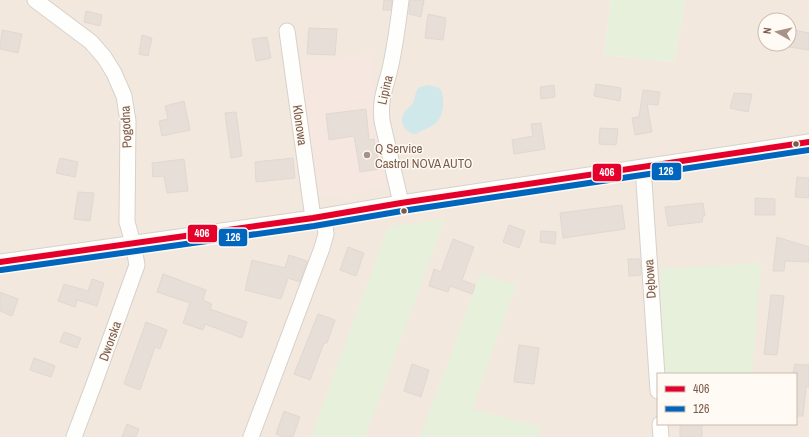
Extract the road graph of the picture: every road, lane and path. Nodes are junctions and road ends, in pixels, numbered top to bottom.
1 (36, 0) edge
2 (401, 0) edge
3 (287, 31) dead end
4 (809, 142) edge
5 (643, 167) junction
6 (400, 203) junction
7 (319, 217) junction
8 (133, 243) junction
9 (0, 262) edge
10 (657, 376) edge
11 (660, 425) edge
12 (74, 437) edge
13 (251, 437) edge
14 (661, 437) edge

1 - 8 street, Pogodna
2 - 6 street, Lipina
3 - 7 street, Klonowa
4 - 5 street
5 - 6 street
5 - 10 street, Dębowa
6 - 7 street
7 - 8 street
7 - 13 street, Klonowa
8 - 9 street
8 - 12 street, Dworska
11 - 14 street

